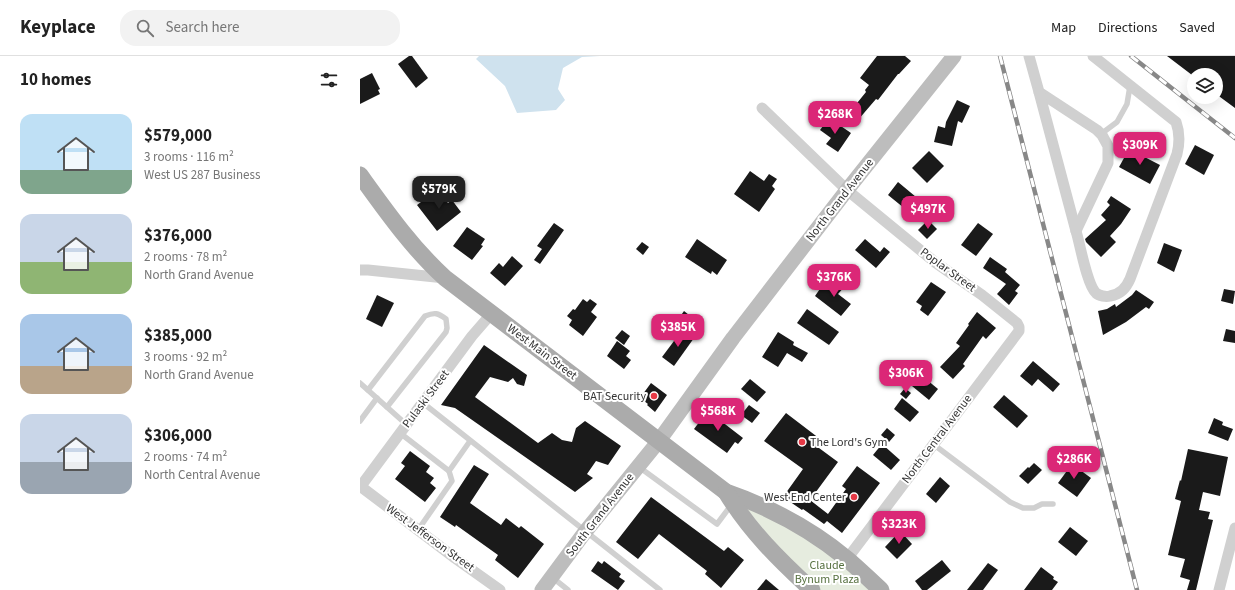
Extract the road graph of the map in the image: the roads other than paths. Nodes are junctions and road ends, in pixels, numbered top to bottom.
1 (954, 56) edge
2 (1030, 56) edge
3 (1093, 56) edge
4 (1130, 86) junction
5 (1039, 92) junction
6 (762, 108) dead end
7 (1100, 134) junction
8 (360, 175) edge
9 (847, 190) junction
10 (1076, 231) junction
11 (360, 270) edge
12 (445, 278) junction
13 (492, 313) junction
14 (1012, 320) joint
15 (360, 383) edge
16 (368, 390) junction
17 (377, 398) junction
18 (423, 403) junction
19 (387, 407) junction
20 (360, 421) edge
21 (403, 429) junction
22 (470, 441) junction
23 (658, 442) junction
24 (934, 444) junction
25 (638, 467) junction
26 (449, 472) junction
27 (361, 486) edge
28 (729, 498) junction
29 (1053, 504) dead end
30 (1235, 528) edge
31 (418, 530) junction
32 (585, 532) junction
33 (847, 559) junction
34 (552, 577) junction
35 (500, 590) edge
36 (542, 590) edge
37 (568, 590) edge
38 (660, 590) edge
39 (812, 590) edge
40 (881, 590) edge
41 (1219, 590) edge

1 - 9 main road, North Grand Avenue
2 - 5 street
3 - 4 street
4 - 7 lane
4 - 10 street
5 - 7 street
5 - 10 street
6 - 9 street, Poplar Street
7 - 10 street
8 - 12 main road, West Main Street
9 - 14 street, Poplar Street
9 - 23 main road, North Grand Avenue
11 - 12 street
12 - 13 main road, West Main Street
13 - 18 street, Pulaski Street
13 - 23 main road, West Main Street
14 - 24 street, North Central Avenue
15 - 16 lane
16 - 17 lane
16 - 19 lane
17 - 19 lane
17 - 20 lane
18 - 21 street, Pulaski Street
18 - 22 lane
19 - 21 lane
21 - 26 lane
21 - 27 street, Pulaski Street
22 - 26 lane
22 - 32 lane
23 - 25 main road, South Grand Avenue
23 - 28 main road, West Main Street
24 - 29 lane
24 - 33 street, North Central Avenue
25 - 28 lane
25 - 32 main road, South Grand Avenue
26 - 31 lane
27 - 31 street, West Jefferson Street
28 - 33 main road, West Main Street
28 - 39 main road, West Main Street
30 - 41 street
31 - 35 street, West Jefferson Street
32 - 34 main road, South Grand Avenue
32 - 38 lane
33 - 40 main road, West Main Street
34 - 36 main road, South Grand Avenue
34 - 37 lane

